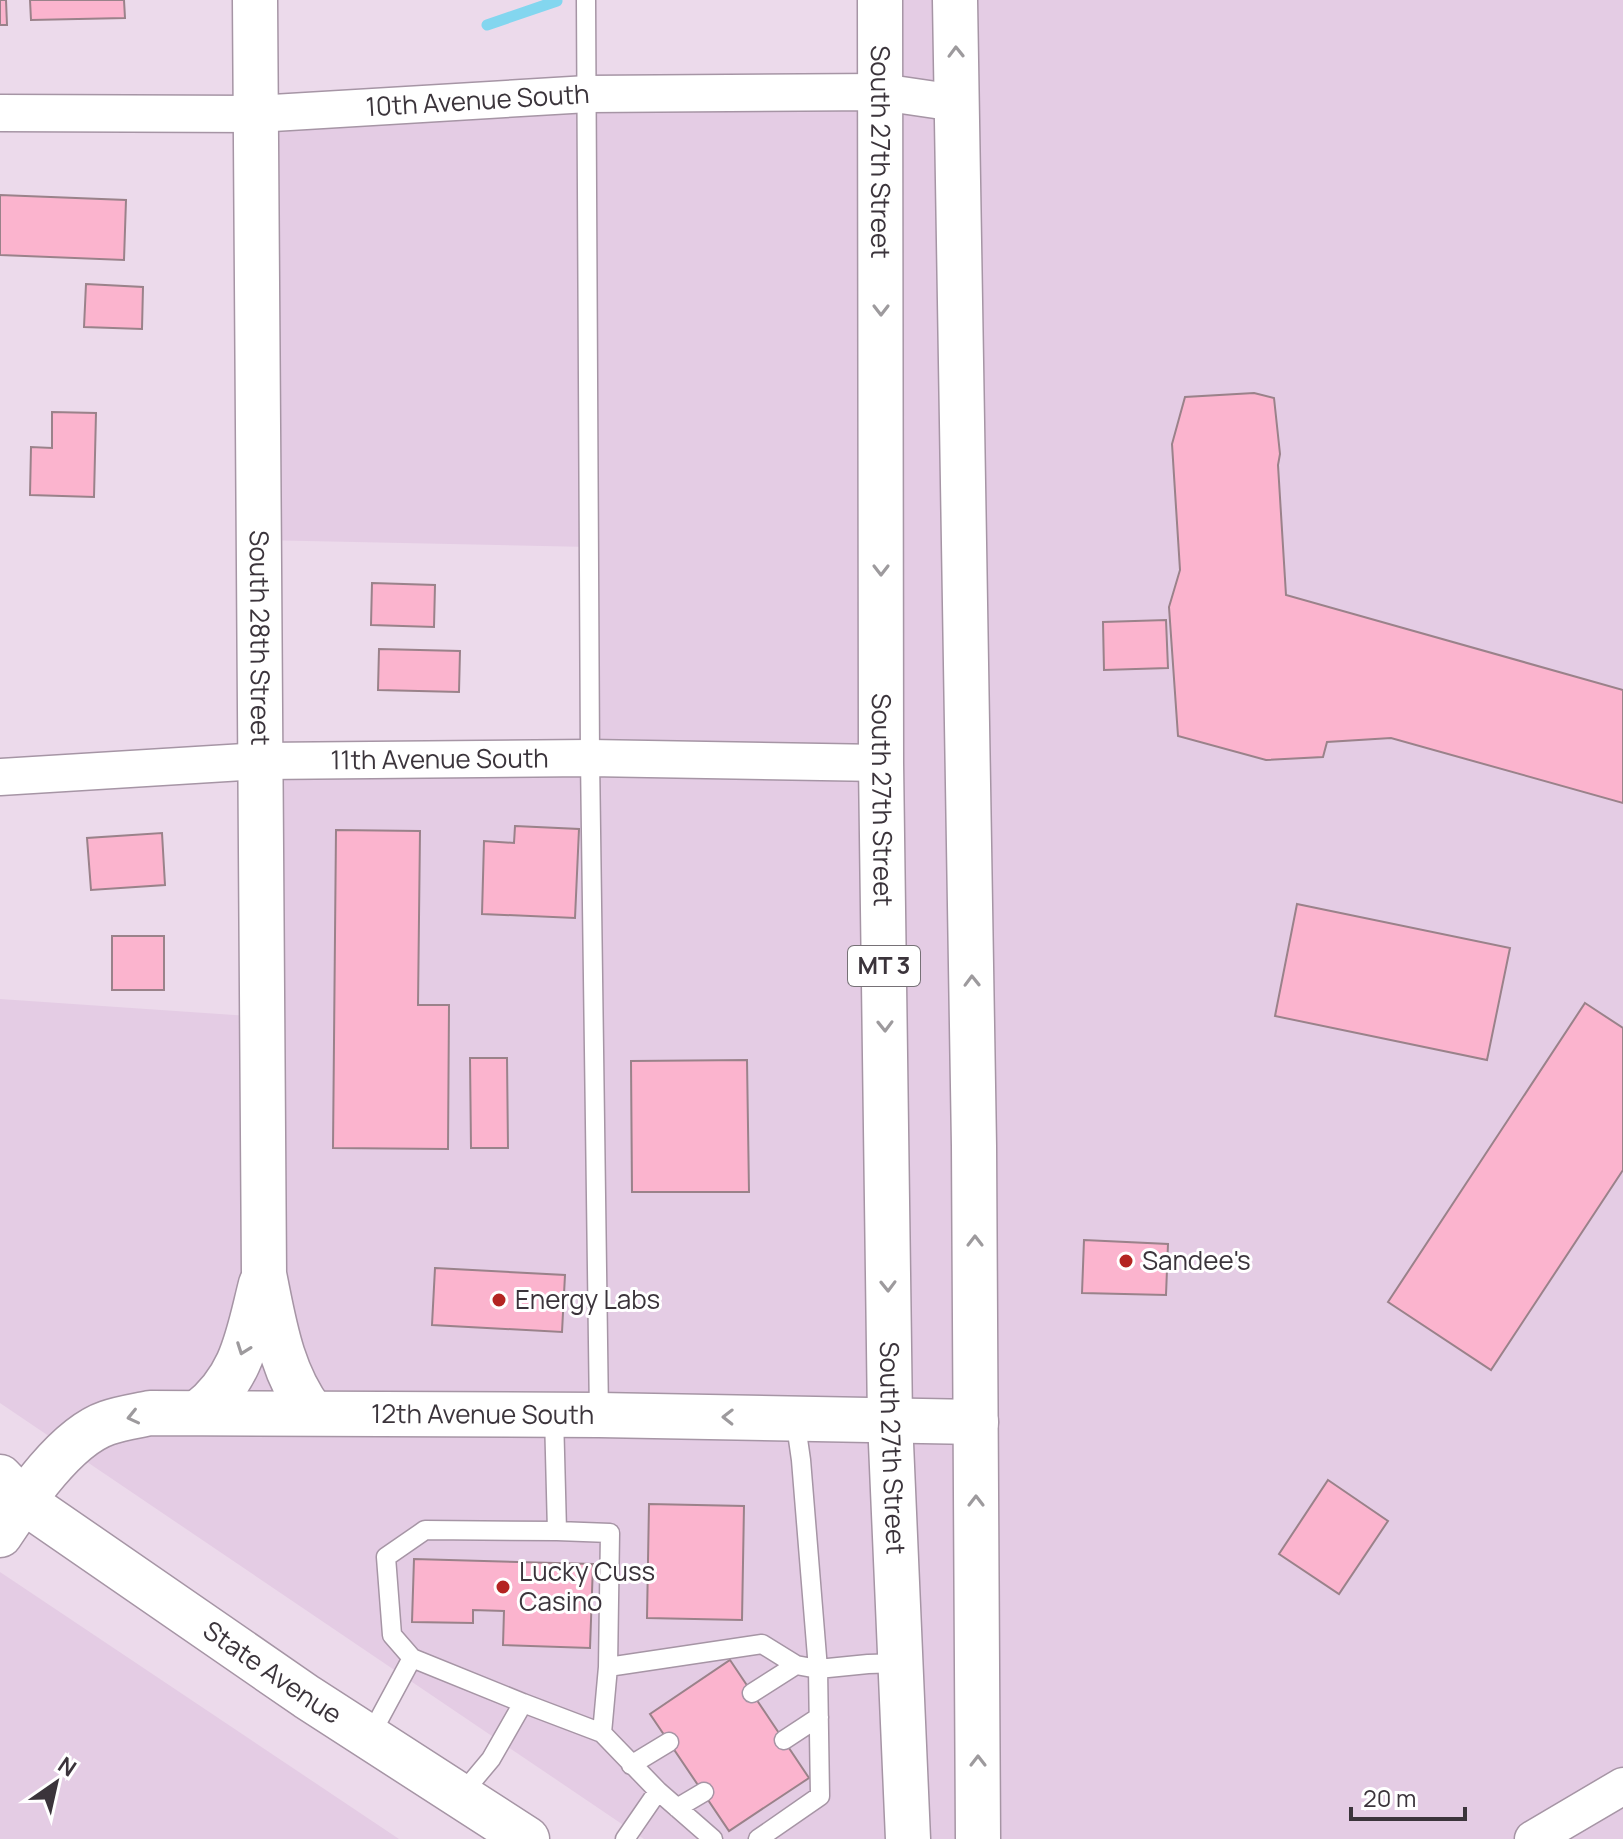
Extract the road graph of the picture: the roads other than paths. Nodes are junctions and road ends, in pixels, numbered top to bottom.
1 (255, 0) edge
2 (586, 0) edge
3 (880, 0) edge
4 (955, 0) edge
5 (881, 92) junction
6 (588, 94) junction
7 (956, 103) junction
8 (0, 113) edge
9 (256, 114) junction
10 (590, 758) junction
11 (261, 761) junction
12 (881, 763) junction
13 (0, 777) edge
14 (264, 1274) junction
15 (199, 1412) junction
16 (312, 1413) junction
17 (554, 1415) junction
18 (599, 1415) junction
19 (795, 1418) junction
20 (890, 1420) junction
21 (976, 1422) junction
22 (6, 1502) edge
23 (557, 1531) junction
24 (412, 1658) junction
25 (901, 1663) junction
26 (796, 1665) junction
27 (608, 1667) junction
28 (818, 1669) junction
29 (752, 1693) dead end
30 (523, 1703) junction
31 (819, 1717) junction
32 (602, 1733) junction
33 (369, 1737) junction
34 (784, 1740) dead end
35 (669, 1742) dead end
36 (631, 1765) junction
37 (1623, 1786) edge
38 (658, 1791) junction
39 (704, 1792) dead end
40 (460, 1796) junction
41 (677, 1808) junction
42 (527, 1839) edge
43 (625, 1839) edge
44 (713, 1839) edge
45 (758, 1839) edge
46 (908, 1839) edge
47 (978, 1839) edge
48 (1533, 1839) edge

1 - 9 main road, South 28th Street
2 - 6 lane
3 - 5 main road, South 27th Street / MT 3
7 -> 4 main road
5 - 6 street, 10th Avenue South
5 - 7 street, 10th Avenue South
5 -> 12 main road, South 27th Street / MT 3
6 - 9 street, 10th Avenue South
6 - 10 lane
21 -> 7 main road
8 - 9 street, 10th Avenue South
9 - 11 main road, South 28th Street
10 - 11 street, 11th Avenue South
10 - 12 street, 11th Avenue South
10 - 18 lane
11 - 13 street, 11th Avenue South
11 - 14 main road, South 28th Street
12 -> 20 main road, South 27th Street / MT 3
14 -> 15 main road, South 28th Street
14 - 16 main road, South 28th Street
15 - 16 main road, 12th Avenue South
15 -> 22 main road, 12th Avenue South
16 - 17 main road, 12th Avenue South
17 - 18 main road, 12th Avenue South
17 - 23 lane
19 -> 18 main road, 12th Avenue South
19 - 20 main road, 12th Avenue South
19 - 28 lane
20 - 21 main road, 12th Avenue South
20 - 25 main road, South 27th Street / MT 3
47 -> 21 main road
22 - 33 main road, State Avenue
23 - 24 lane
23 - 27 lane
24 - 30 lane
24 - 33 lane
25 - 28 lane
25 - 46 main road, South 27th Street / MT 3
26 - 27 lane
26 - 28 lane
26 - 29 lane
27 - 32 lane
28 - 31 lane
30 - 32 lane
30 - 40 lane
31 - 34 lane
31 - 45 lane
32 - 36 lane
33 - 40 main road, State Avenue
35 - 36 lane
36 - 38 lane
37 - 48 street
38 - 41 lane
38 - 43 lane
39 - 41 lane
40 - 42 main road, State Avenue
41 - 44 lane

